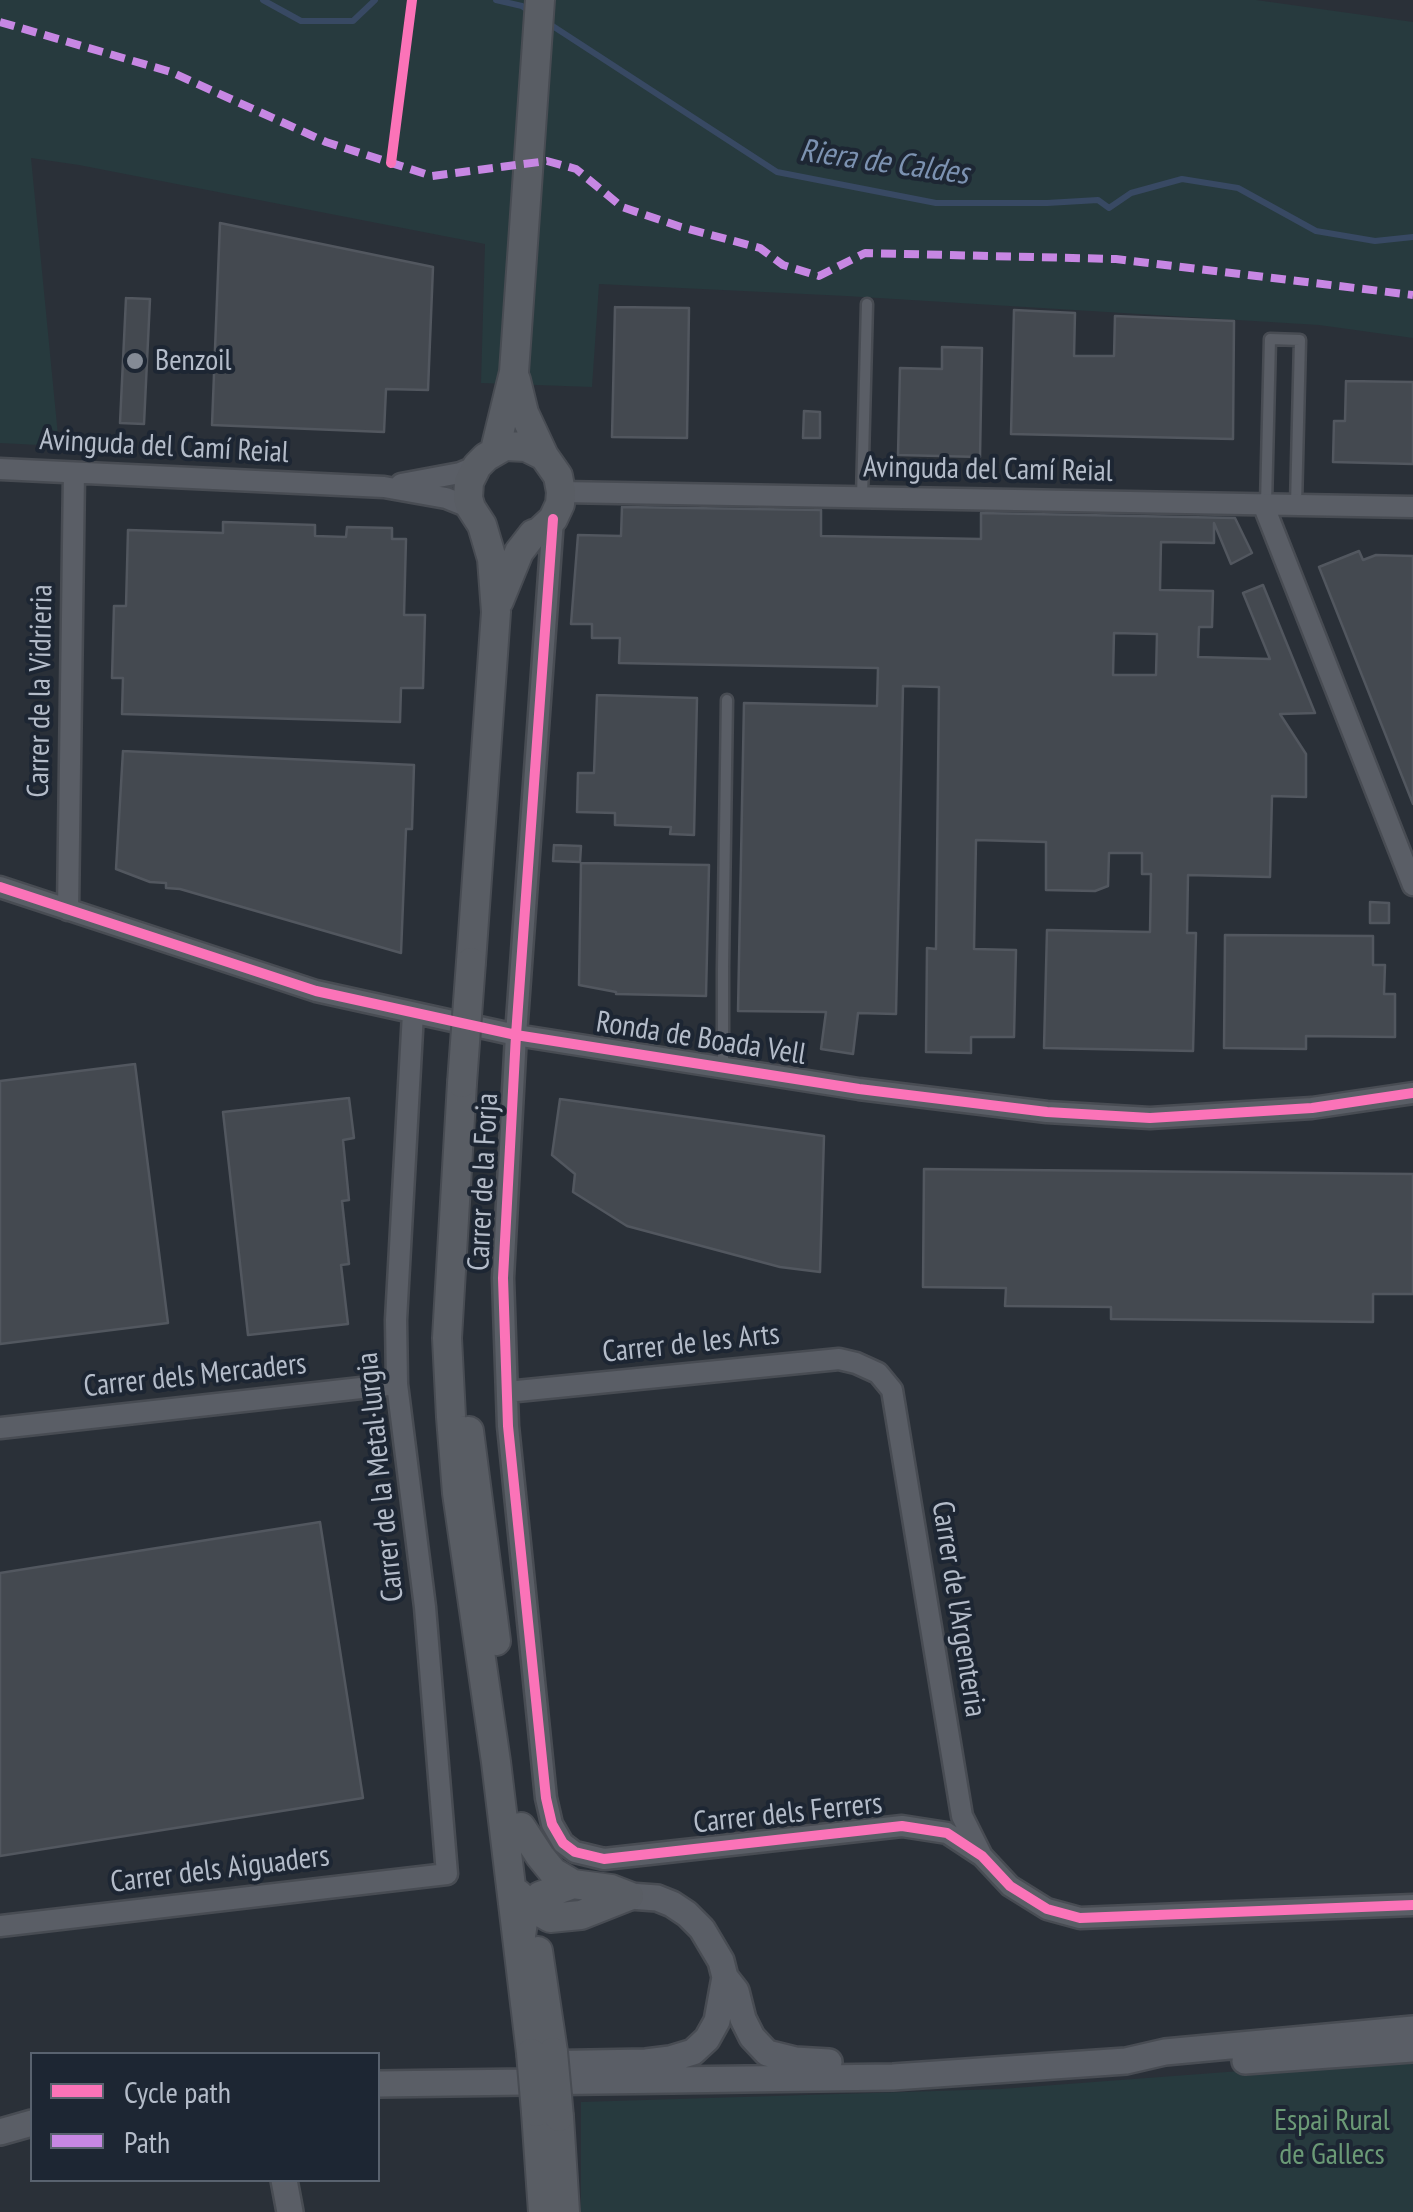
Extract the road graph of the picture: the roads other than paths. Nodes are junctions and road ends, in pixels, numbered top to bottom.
1 (540, 0) edge
2 (867, 304) dead end
3 (514, 372) junction
4 (544, 456) junction
5 (486, 458) junction
6 (0, 469) edge
7 (74, 473) junction
8 (384, 487) junction
9 (862, 497) junction
10 (1264, 504) junction
11 (1296, 505) junction
12 (1413, 507) edge
13 (549, 515) junction
14 (476, 516) junction
15 (496, 612) junction
16 (728, 700) dead end
17 (1413, 885) edge
18 (0, 886) edge
19 (68, 910) junction
20 (412, 1013) junction
21 (516, 1035) junction
22 (723, 1068) junction
23 (1413, 1093) edge
24 (451, 1265) junction
25 (878, 1373) joint
26 (397, 1384) junction
27 (507, 1392) junction
28 (0, 1428) edge
29 (521, 1827) junction
30 (563, 1843) joint
31 (982, 1856) junction
32 (447, 1874) joint
33 (572, 1884) junction
34 (522, 1896) junction
35 (629, 1896) junction
36 (1413, 1906) edge
37 (581, 1915) junction
38 (0, 1926) edge
39 (725, 1977) junction
40 (548, 2013) junction
41 (1413, 2018) edge
42 (1413, 2029) edge
43 (1250, 2043) junction
44 (1413, 2047) edge
45 (542, 2052) junction
46 (1126, 2062) junction
47 (1073, 2066) junction
48 (380, 2068) edge
49 (892, 2076) junction
50 (380, 2084) edge
51 (380, 2099) edge
52 (547, 2114) junction
53 (30, 2124) edge
54 (0, 2132) edge
55 (30, 2139) edge
56 (0, 2147) edge
57 (543, 2212) edge
58 (566, 2212) edge

1 - 3 main road
2 - 9 lane
3 - 4 main road
3 - 5 main road
4 - 5 main road
4 - 13 main road
5 - 8 street, Avinguda del Camí Reial
5 - 14 main road
6 - 7 street, Avinguda del Camí Reial
7 - 8 street, Avinguda del Camí Reial
7 - 19 street, Carrer de la Vidrieria
8 - 14 street, Avinguda del Camí Reial
9 - 10 street, Avinguda del Camí Reial
9 - 13 street, Avinguda del Camí Reial
10 - 11 street, Avinguda del Camí Reial
10 - 11 lane
10 - 17 street
11 - 12 street, Avinguda del Camí Reial
13 - 14 main road
13 - 15 main road
13 - 21 street, Carrer de la Forja
14 - 15 main road
15 - 24 main road, bridge
16 - 22 lane
18 - 19 street, Ronda de Boada Vell
19 - 20 street, Ronda de Boada Vell
20 - 21 street, Ronda de Boada Vell
20 - 26 street, Carrer de la Metal·lurgia
21 - 22 street, Ronda de Boada Vell
21 - 27 street, Carrer de la Forja
22 - 23 street, Ronda de Boada Vell
24 - 29 main road
24 - 34 main road
25 - 27 street, Carrer de les Arts
25 - 31 street, Carrer de l'Argenteria
26 - 28 street, Carrer dels Mercaders
26 - 32 street, Carrer de la Metal·lurgia
27 - 30 street, Carrer de la Forja
29 - 33 main road
29 - 34 main road
30 - 31 street, Carrer dels Ferrers
31 - 36 street, Carrer dels Ferrers
32 - 38 street, Carrer dels Aiguaders
33 - 34 main road
33 - 35 main road
34 - 37 main road
34 - 40 main road
34 - 45 main road
35 - 37 main road
35 - 39 street
37 - 40 main road
39 - 47 street
39 - 48 street
40 - 45 main road
41 - 43 street
42 - 43 street
43 - 46 street
44 - 46 street
45 - 52 main road, bridge
46 - 47 street
47 - 49 street
49 - 50 street
49 - 51 street
52 - 57 main road
52 - 58 main road
53 - 54 street
55 - 56 street

